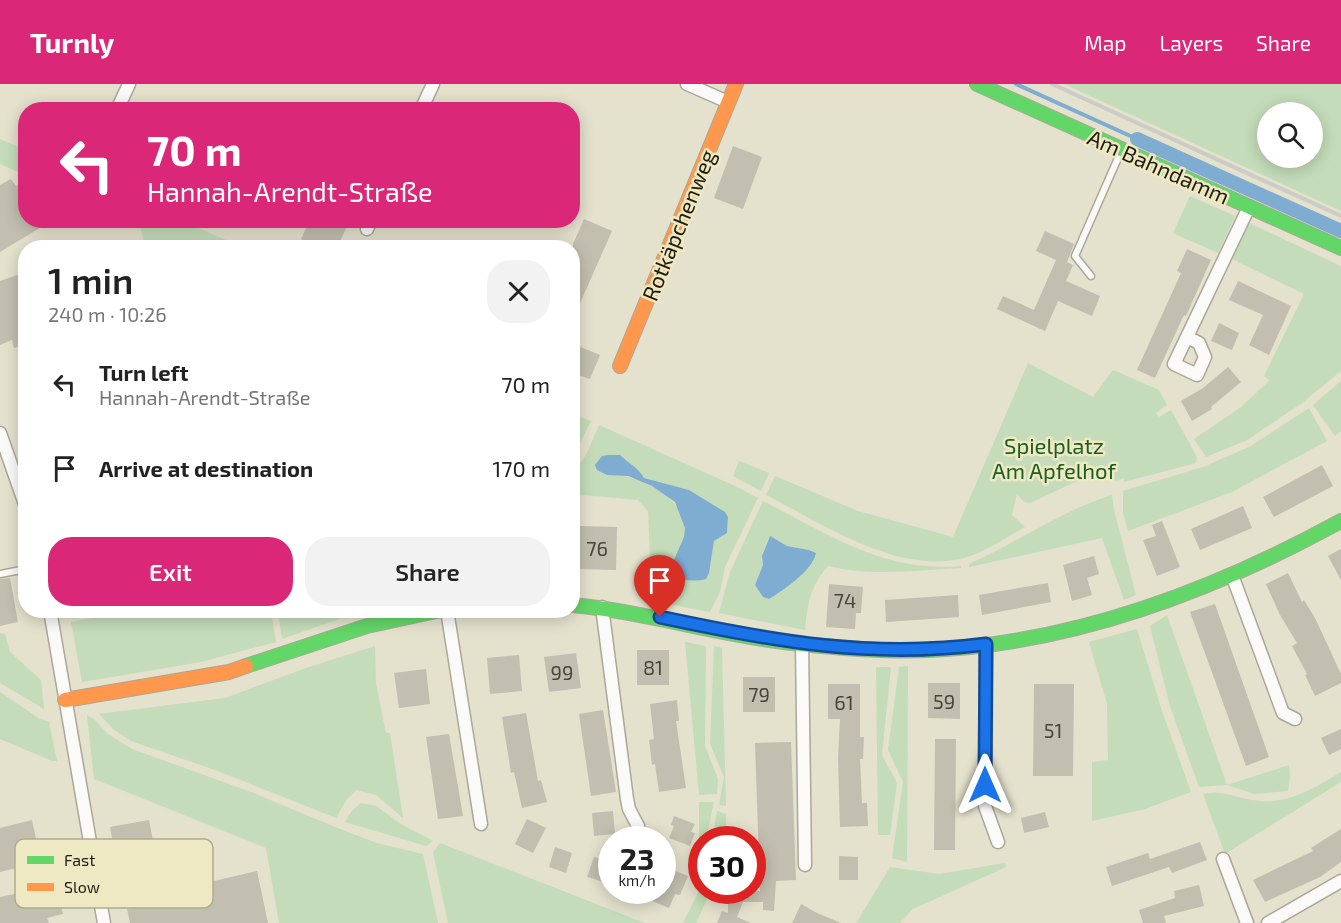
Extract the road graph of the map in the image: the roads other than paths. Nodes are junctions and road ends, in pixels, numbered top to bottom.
1 (129, 84) edge
2 (433, 84) edge
3 (687, 84) edge
4 (736, 84) edge
5 (977, 84) edge
6 (121, 102) edge
7 (425, 102) edge
8 (728, 102) junction
9 (1122, 149) junction
10 (1249, 207) junction
11 (1341, 248) edge
12 (1090, 276) dead end
13 (1187, 338) dead end
14 (620, 366) dead end
15 (2, 441) edge
16 (18, 485) edge
17 (1341, 521) edge
18 (18, 571) edge
19 (0, 574) edge
20 (1232, 575) junction
21 (580, 605) edge
22 (602, 607) junction
23 (51, 618) edge
24 (403, 618) edge
25 (448, 618) edge
26 (802, 644) junction
27 (986, 644) junction
28 (65, 700) junction
29 (1294, 719) dead end
30 (482, 824) dead end
31 (638, 826) dead end
32 (89, 839) edge
33 (998, 842) dead end
34 (1223, 859) dead end
35 (805, 865) dead end
36 (1341, 881) edge
37 (101, 908) edge
38 (104, 923) edge
39 (1246, 923) edge
40 (1268, 923) edge

1 - 6 street
2 - 7 street
3 - 8 street
4 - 8 street, Rotkäpchenweg
5 - 9 street, Am Bahndamm
8 - 14 street, Rotkäpchenweg
9 - 10 street, Am Bahndamm
9 - 12 lane
10 - 11 street, Am Bahndamm
10 - 13 street
15 - 16 street
17 - 20 street
18 - 19 lane
20 - 27 street
20 - 29 street
21 - 22 street
22 - 26 street
22 - 31 street
23 - 28 street
24 - 28 street
25 - 30 street
26 - 27 street
26 - 35 street
27 - 33 street
28 - 32 street
34 - 39 street
36 - 40 street
37 - 38 street

